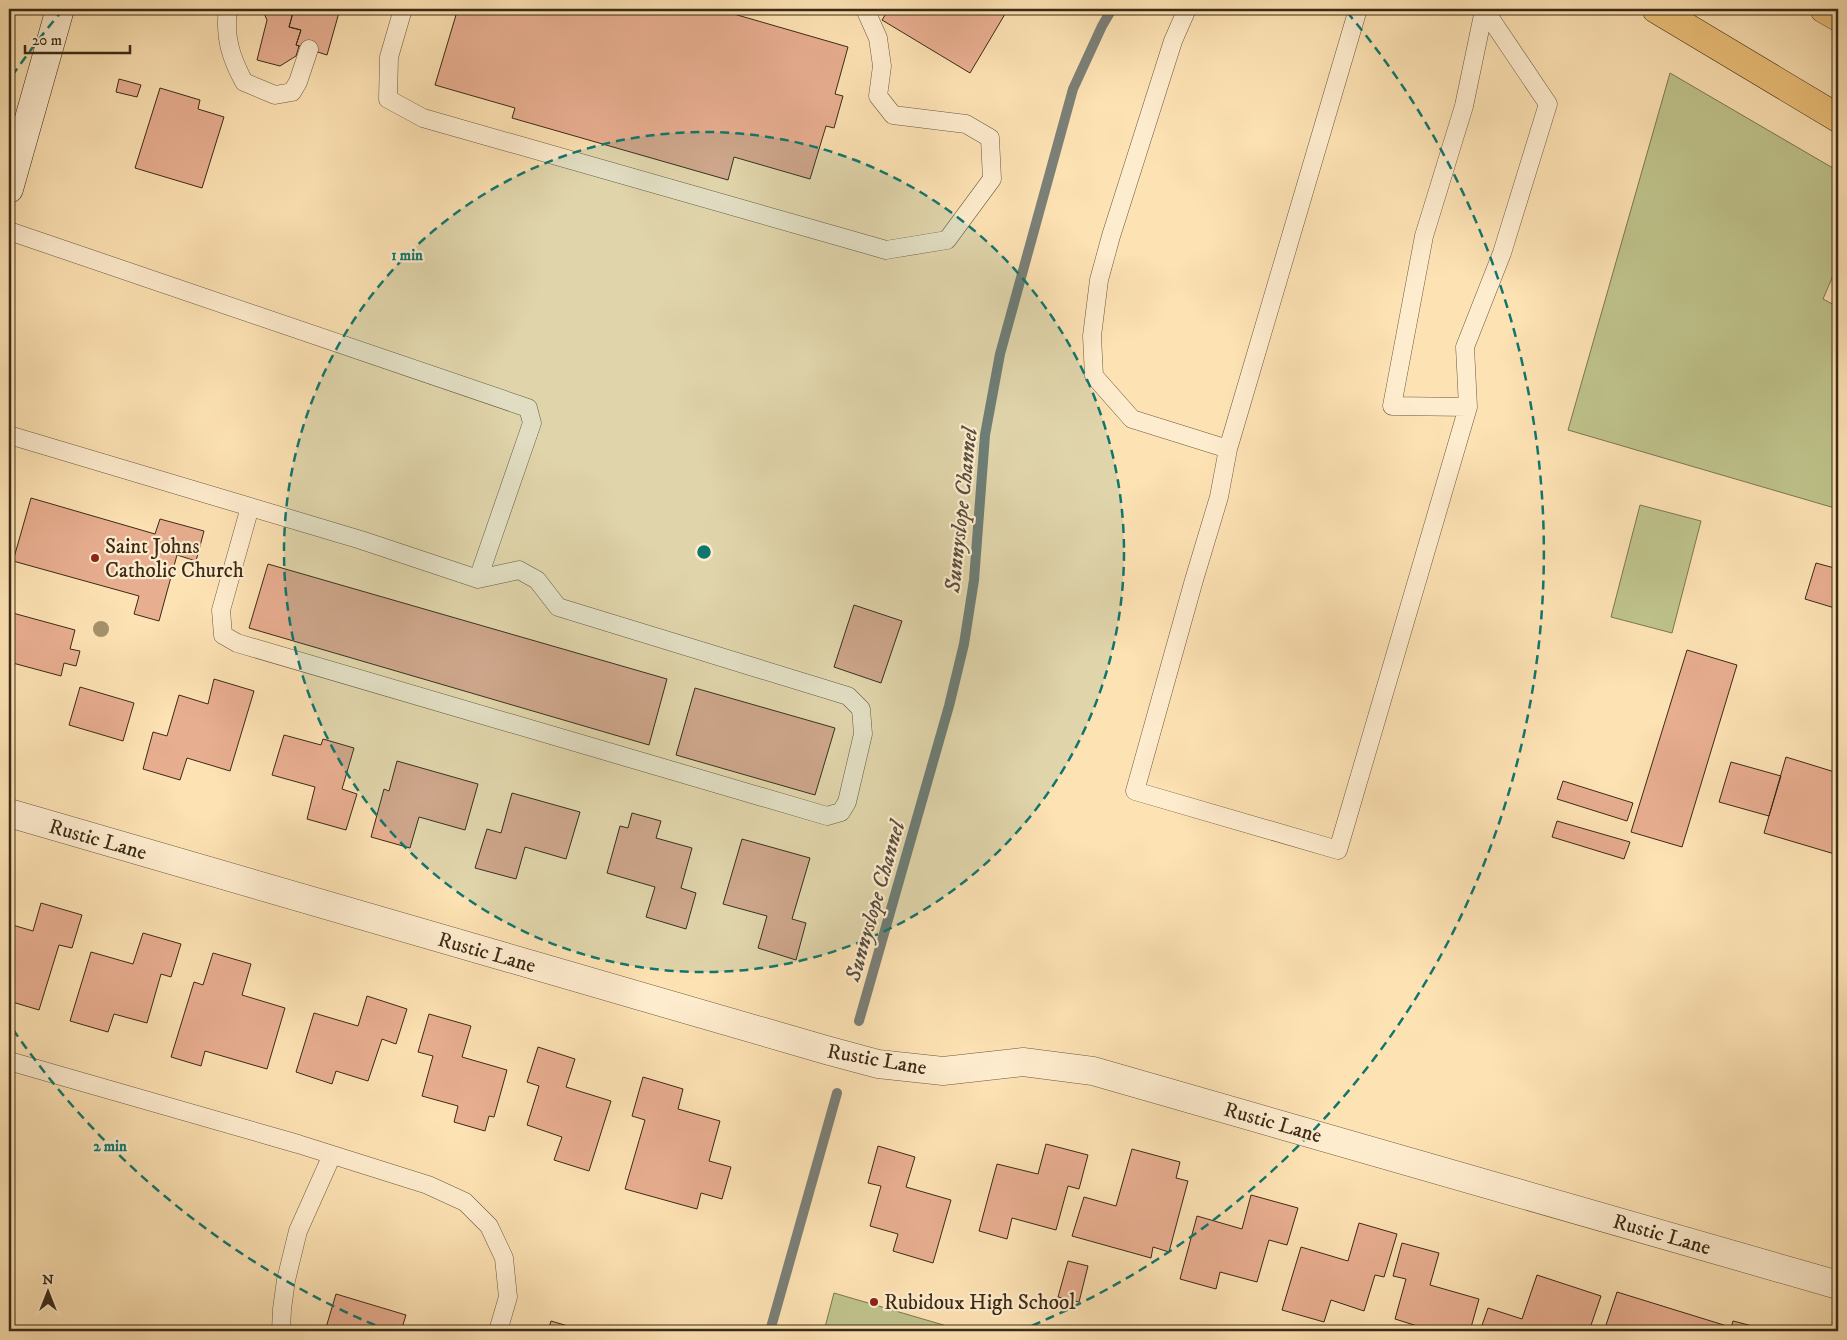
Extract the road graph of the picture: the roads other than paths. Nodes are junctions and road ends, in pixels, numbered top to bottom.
1 (60, 9) edge
2 (228, 9) edge
3 (402, 9) edge
4 (865, 9) edge
5 (1187, 9) edge
6 (1358, 9) edge
7 (1484, 9) edge
8 (1656, 9) edge
9 (1824, 9) edge
10 (1838, 17) edge
11 (308, 49) dead end
12 (1838, 118) edge
13 (15, 141) edge
14 (9, 188) edge
15 (9, 231) edge
16 (1468, 407) junction
17 (9, 435) edge
18 (1228, 449) junction
19 (250, 507) junction
20 (478, 579) junction
21 (9, 813) edge
22 (9, 1061) edge
23 (332, 1155) junction
24 (1838, 1285) edge
25 (282, 1331) edge
26 (498, 1331) edge

1 - 13 street
2 - 11 lane
3 - 4 lane
5 - 18 lane
6 - 18 lane
7 - 16 lane
7 - 16 lane
8 - 12 main road
9 - 10 main road
13 - 14 street
15 - 20 lane
16 - 18 lane
17 - 19 lane
19 - 20 lane
19 - 20 lane
21 - 24 street, Rustic Lane
22 - 23 lane
23 - 25 lane
23 - 26 lane

